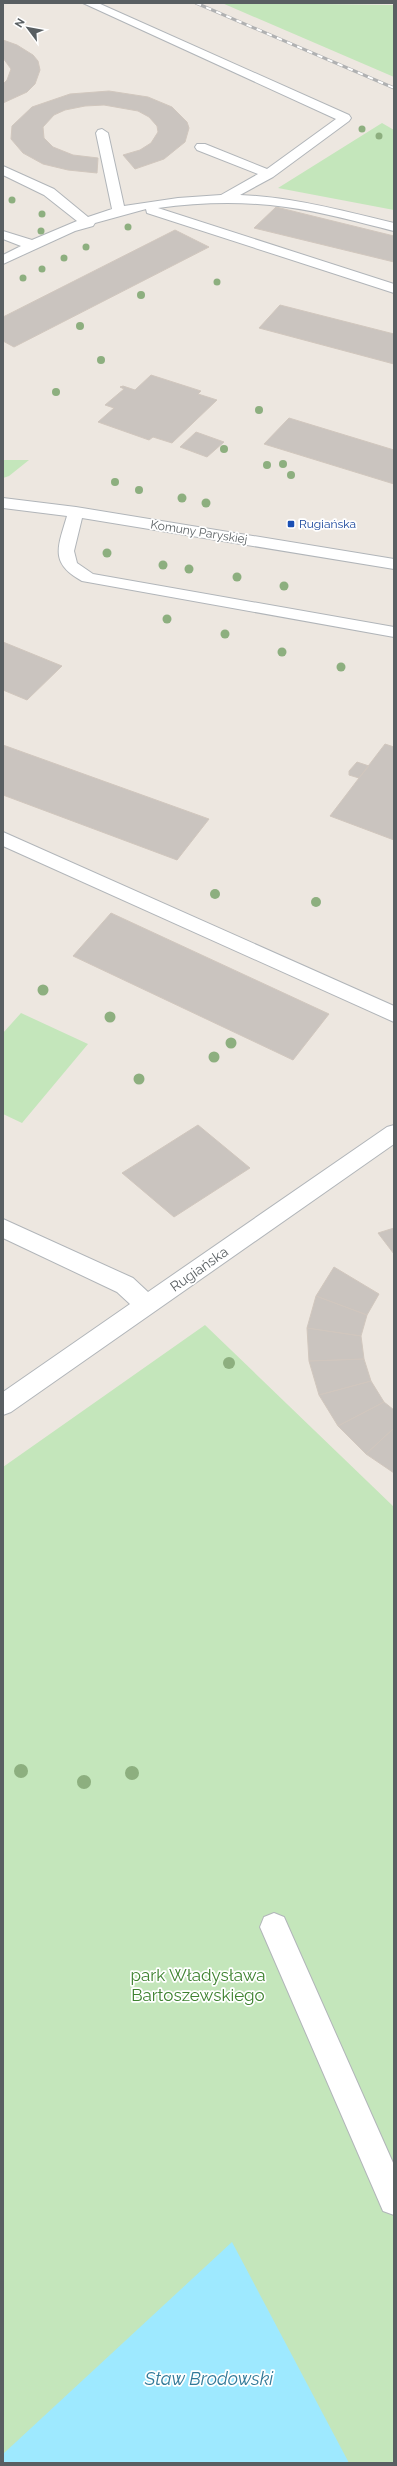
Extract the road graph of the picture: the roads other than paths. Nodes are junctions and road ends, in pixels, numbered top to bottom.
1 (89, 3) edge
2 (102, 133) dead end
3 (201, 147) dead end
4 (3, 170) edge
5 (268, 174) junction
6 (224, 199) junction
7 (141, 206) junction
8 (119, 212) junction
9 (88, 223) junction
10 (394, 227) edge
11 (3, 235) edge
12 (33, 245) junction
13 (3, 260) edge
14 (394, 289) edge
15 (3, 503) edge
16 (76, 512) junction
17 (394, 564) edge
18 (394, 632) edge
19 (3, 838) edge
20 (394, 1014) edge
21 (394, 1133) edge
22 (3, 1228) edge
23 (147, 1306) junction
24 (3, 1405) edge
25 (274, 1927) dead end
26 (394, 2200) edge

1 - 5 street
2 - 8 street
3 - 5 street
4 - 9 street
5 - 6 street
6 - 7 street
6 - 10 street
7 - 8 street
7 - 14 street
8 - 9 street
9 - 12 street
11 - 12 street
12 - 13 street
15 - 16 street, Komuny Paryskiej
16 - 17 street, Komuny Paryskiej
16 - 18 street
19 - 20 street
21 - 23 street, Rugiańska
22 - 23 street
23 - 24 street, Rugiańska
25 - 26 street

